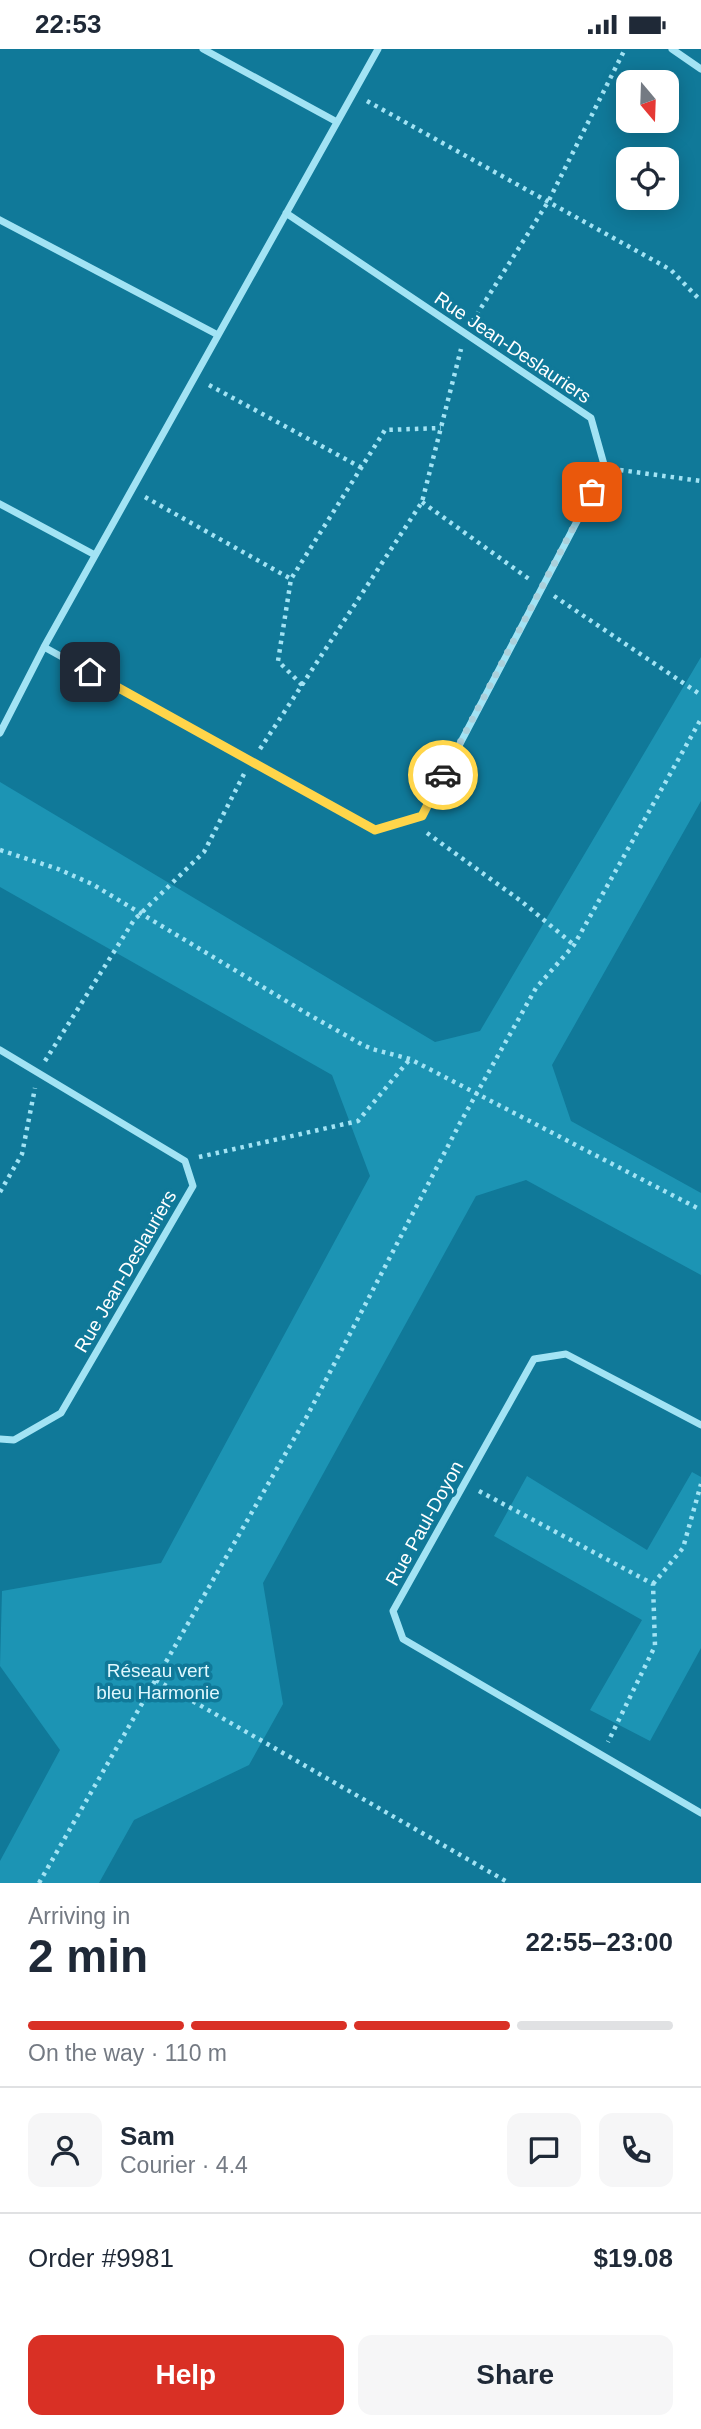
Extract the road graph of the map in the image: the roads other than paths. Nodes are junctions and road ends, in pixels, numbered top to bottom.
1 (203, 49) edge
2 (377, 49) edge
3 (671, 49) edge
4 (701, 69) edge
5 (337, 122) junction
6 (286, 213) junction
7 (0, 221) edge
8 (218, 335) junction
9 (0, 504) edge
10 (95, 555) junction
11 (44, 647) junction
12 (0, 733) edge
13 (0, 1050) edge
14 (701, 1425) edge
15 (0, 1439) edge
16 (701, 1813) edge

1 - 5 street
2 - 5 street
3 - 4 street
5 - 6 street
6 - 8 street
6 - 11 street, Rue Jean-Deslauriers
7 - 8 street
8 - 10 street
9 - 10 street
10 - 11 street
11 - 12 street
13 - 15 street, Rue Jean-Deslauriers
14 - 16 street, Rue Paul-Doyon

